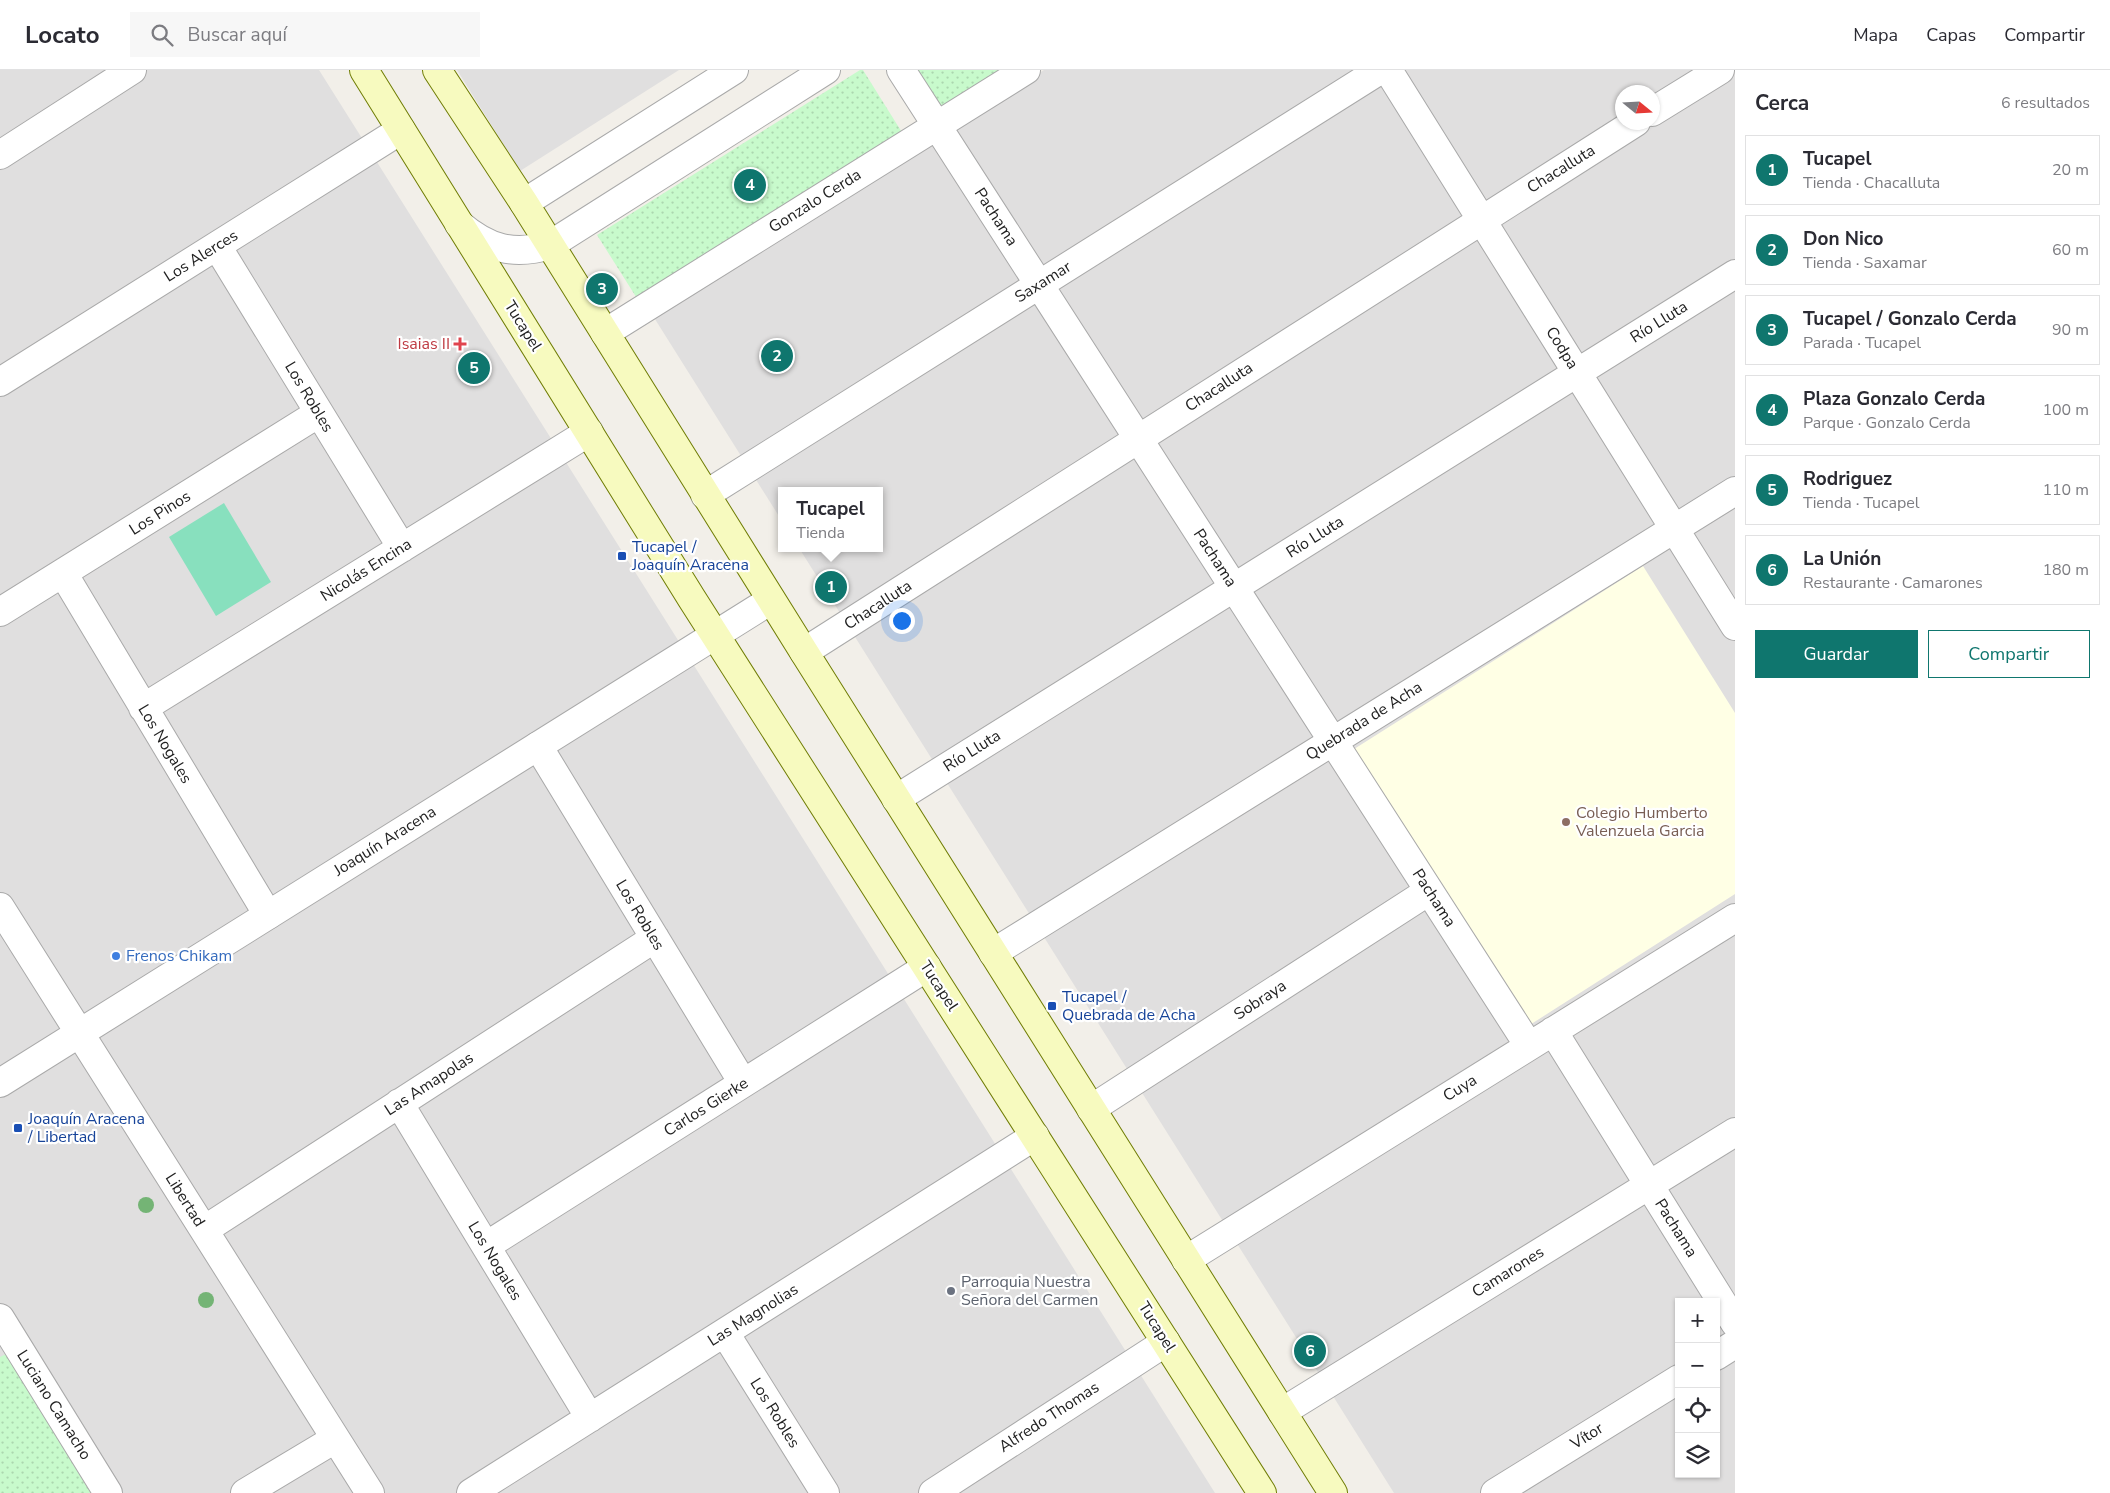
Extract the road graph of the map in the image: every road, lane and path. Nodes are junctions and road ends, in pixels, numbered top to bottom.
1 (364, 70) edge
2 (437, 70) edge
3 (734, 70) edge
4 (826, 70) edge
5 (901, 70) edge
6 (1026, 70) edge
7 (1380, 70) edge
8 (1388, 70) edge
9 (1720, 70) edge
10 (120, 73) edge
11 (1660, 107) edge
12 (936, 125) junction
13 (401, 130) junction
14 (1623, 130) edge
15 (0, 155) edge
16 (524, 202) junction
17 (1481, 220) junction
18 (460, 224) junction
19 (550, 245) junction
20 (217, 246) junction
21 (1735, 274) edge
22 (1040, 284) junction
23 (605, 332) junction
24 (1577, 373) junction
25 (0, 382) edge
26 (319, 413) junction
27 (590, 432) junction
28 (1138, 438) junction
29 (1735, 491) edge
30 (705, 495) junction
31 (1674, 528) junction
32 (402, 548) junction
33 (62, 573) junction
34 (1234, 587) junction
35 (771, 600) junction
36 (0, 612) edge
37 (1735, 626) edge
38 (715, 635) junction
39 (804, 652) junction
40 (143, 708) junction
41 (1333, 740) junction
42 (538, 746) junction
43 (896, 799) junction
44 (1429, 891) junction
45 (0, 907) edge
46 (268, 915) junction
47 (1735, 918) edge
48 (655, 938) junction
49 (993, 953) junction
50 (927, 967) junction
51 (1553, 1031) junction
52 (80, 1033) junction
53 (1529, 1046) junction
54 (0, 1083) edge
55 (743, 1083) junction
56 (400, 1103) junction
57 (1091, 1109) junction
58 (1735, 1132) edge
59 (1035, 1136) junction
60 (1649, 1185) junction
61 (204, 1230) junction
62 (486, 1246) junction
63 (1186, 1260) junction
64 (1735, 1324) edge
65 (725, 1332) junction
66 (4, 1334) edge
67 (1166, 1342) junction
68 (1735, 1344) edge
69 (1720, 1353) edge
70 (1675, 1381) edge
71 (1282, 1412) junction
72 (590, 1418) junction
73 (336, 1439) junction
74 (108, 1493) edge
75 (245, 1493) edge
76 (370, 1493) edge
77 (471, 1493) edge
78 (825, 1493) edge
79 (933, 1493) edge
80 (1262, 1493) edge
81 (1333, 1493) edge
82 (1495, 1493) edge

1 - 13 main road, Tucapel
2 - 16 main road
3 - 16 street
4 - 19 street
5 - 12 street, Pachama
6 - 12 street, Gonzalo Cerda
7 - 22 street, Saxamar
8 - 17 street, Codpa
9 - 11 street
10 - 15 street
12 - 22 street, Pachama
12 - 23 street, Gonzalo Cerda
13 - 18 main road, Tucapel
13 - 20 street, Los Alerces
14 - 17 street, Chacalluta
16 - 19 main road
17 - 24 street, Codpa
17 - 28 street, Chacalluta
18 - 19 street
18 - 27 main road, Tucapel
19 - 23 main road
20 - 25 street, Los Alerces
20 - 26 street, Los Robles
21 - 24 street, Río Lluta
22 - 28 street, Pachama
22 - 30 street, Saxamar
23 - 30 main road
24 - 31 street, Codpa
24 - 34 street, Río Lluta
26 - 32 street, Los Robles
26 - 33 street, Los Pinos
27 - 32 street, Nicolás Encina
27 - 38 main road, Tucapel
28 - 34 street, Pachama
28 - 39 street, Chacalluta
29 - 31 street, Quebrada de Acha
30 - 35 main road
31 - 37 street, Codpa
31 - 41 street, Quebrada de Acha
32 - 40 street, Nicolás Encina
33 - 36 street, Los Pinos
33 - 40 street, Los Nogales
34 - 41 street, Pachama
34 - 43 street, Río Lluta
35 - 38 street, Joaquín Aracena
35 - 39 main road
38 - 42 street, Joaquín Aracena
38 - 50 main road, Tucapel
39 - 43 main road
40 - 46 street, Los Nogales
41 - 44 street, Pachama
41 - 49 street, Quebrada de Acha
42 - 46 street, Joaquín Aracena
42 - 48 street, Los Robles
43 - 49 main road
44 - 53 street, Pachama
44 - 57 street, Sobraya
45 - 52 street, Libertad
46 - 52 street, Joaquín Aracena
47 - 51 street, Cuya
48 - 55 street, Los Robles
48 - 56 street, Las Amapolas
49 - 57 main road
50 - 55 street, Carlos Gierke
50 - 59 main road, Tucapel
51 - 53 street, Cuya
51 - 60 street, Pachama
52 - 54 street, Joaquín Aracena
52 - 61 street, Libertad
53 - 63 street, Cuya
55 - 62 street, Carlos Gierke
56 - 61 street, Las Amapolas
56 - 62 street, Los Nogales
57 - 63 main road
58 - 60 street, Camarones
59 - 65 street, Las Magnolias
59 - 67 main road, Tucapel
60 - 64 street, Pachama
60 - 71 street, Camarones
61 - 73 street, Libertad
62 - 72 street, Los Nogales
63 - 71 main road
65 - 72 street, Las Magnolias
65 - 78 street, Los Robles
66 - 74 street, Luciano Camacho
67 - 79 street, Alfredo Thomas
67 - 80 main road, Tucapel
68 - 69 street
70 - 82 street, Vítor
71 - 81 main road
72 - 77 street, Las Magnolias
73 - 75 street
73 - 76 street, Libertad

